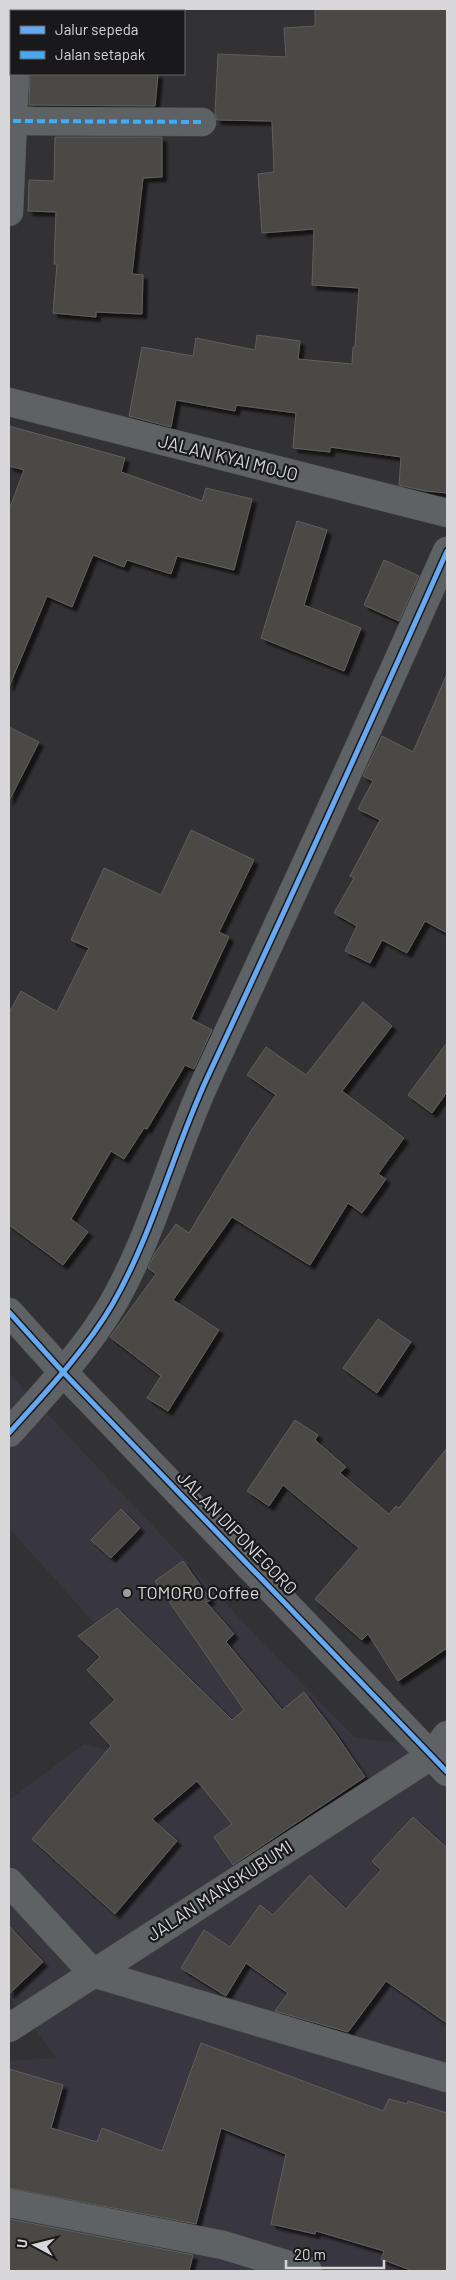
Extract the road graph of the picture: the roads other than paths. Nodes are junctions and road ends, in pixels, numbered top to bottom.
1 (15, 75) edge
2 (12, 121) junction
3 (202, 122) dead end
4 (9, 212) edge
5 (9, 402) edge
6 (447, 513) edge
7 (447, 551) edge
8 (9, 1312) edge
9 (63, 1372) junction
10 (9, 1433) edge
11 (442, 1754) edge
12 (9, 1882) edge
13 (93, 1972) junction
14 (9, 2028) edge
15 (447, 2078) edge
16 (9, 2203) edge
17 (308, 2271) edge

1 - 2 street
2 - 3 street
2 - 4 street
5 - 6 street, JALAN KYAI MOJO
7 - 9 street
8 - 9 street, JALAN DIPONEGORO
9 - 10 street
9 - 11 street, JALAN DIPONEGORO
11 - 13 street, JALAN MANGKUBUMI
12 - 13 street
13 - 14 street, JALAN MANGKUBUMI
13 - 15 street
16 - 17 street

